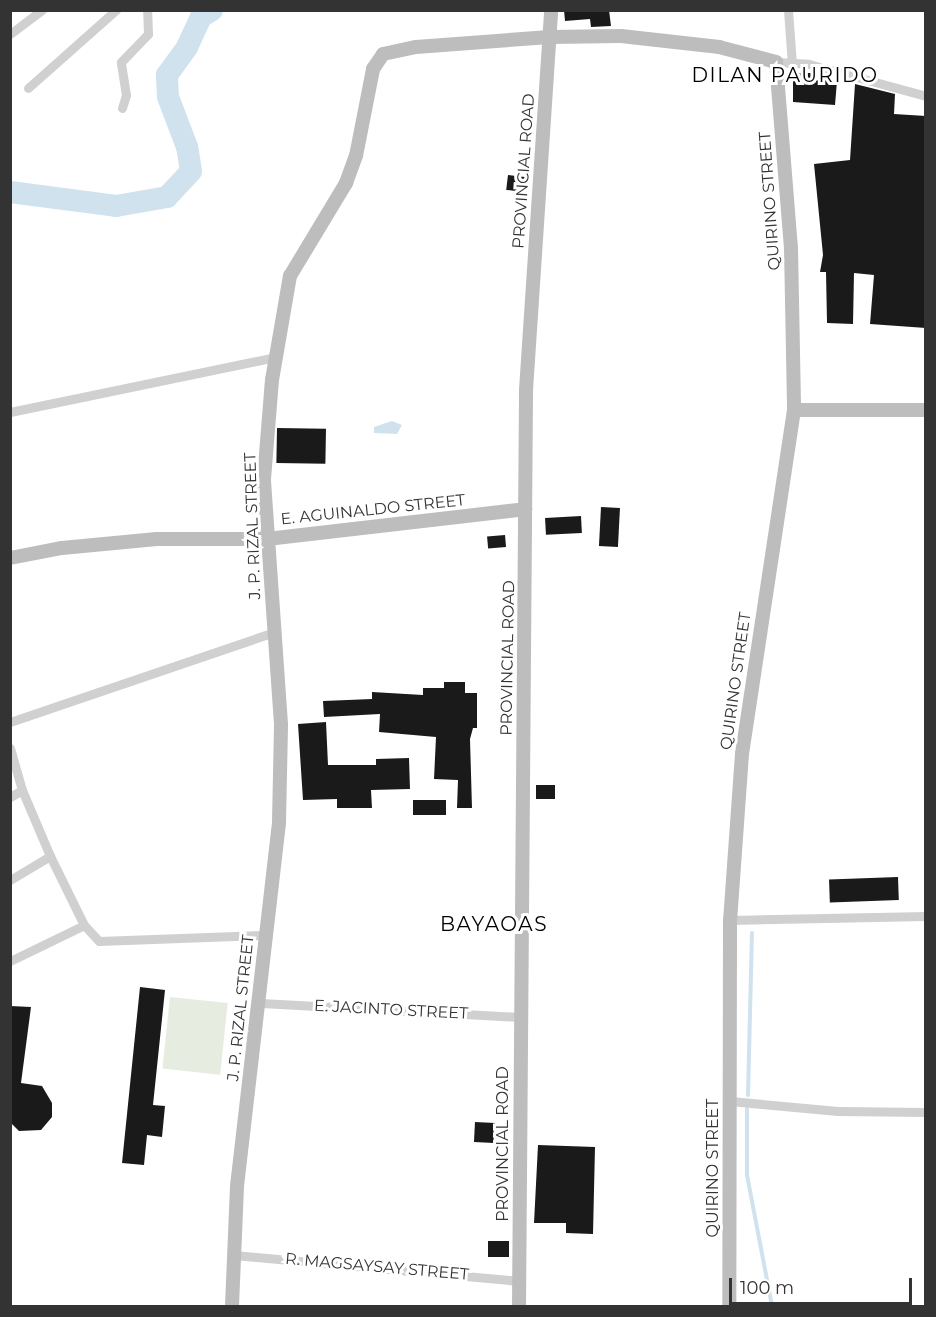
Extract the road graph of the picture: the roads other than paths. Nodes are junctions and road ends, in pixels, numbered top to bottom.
1 (42, 10) edge
2 (116, 10) edge
3 (147, 10) edge
4 (551, 10) edge
5 (788, 10) edge
6 (10, 34) edge
7 (550, 37) junction
8 (776, 62) junction
9 (792, 64) junction
10 (28, 88) dead end
11 (926, 96) edge
12 (122, 108) dead end
13 (276, 357) junction
14 (794, 410) junction
15 (926, 410) edge
16 (10, 412) edge
17 (525, 509) junction
18 (267, 539) junction
19 (10, 558) edge
20 (275, 632) junction
21 (10, 722) edge
22 (10, 748) edge
23 (22, 790) junction
24 (10, 797) edge
25 (50, 856) junction
26 (10, 880) edge
27 (926, 916) edge
28 (730, 920) junction
29 (84, 925) junction
30 (266, 935) junction
31 (10, 962) edge
32 (261, 1003) junction
33 (520, 1017) junction
34 (730, 1101) junction
35 (926, 1112) edge
36 (234, 1254) junction
37 (519, 1281) junction
38 (232, 1306) edge
39 (519, 1306) edge
40 (729, 1306) edge

1 - 6 street
2 - 10 street
3 - 12 street
4 - 7 street, PROVINCIAL ROAD
5 - 9 street
7 - 8 street, J. P. RIZAL STREET
7 - 13 street, J. P. RIZAL STREET
7 - 17 street, PROVINCIAL ROAD
8 - 9 street
8 - 14 street, QUIRINO STREET
9 - 11 street
13 - 16 street
13 - 18 street, J. P. RIZAL STREET
14 - 15 street
14 - 28 street, QUIRINO STREET
17 - 18 street, E. AGUINALDO STREET
17 - 33 street, PROVINCIAL ROAD
18 - 19 street, E. AGUINALDO STREET
18 - 20 street, J. P. RIZAL STREET
20 - 21 street
20 - 30 street, J. P. RIZAL STREET
22 - 23 street
23 - 24 street
23 - 25 street
25 - 26 street
25 - 29 street
27 - 28 street
28 - 34 street, QUIRINO STREET
29 - 30 street
29 - 31 street
30 - 32 street, J. P. RIZAL STREET
32 - 33 street, E. JACINTO STREET
32 - 36 street, J. P. RIZAL STREET
33 - 37 street, PROVINCIAL ROAD
34 - 35 street
34 - 40 street, QUIRINO STREET
36 - 37 street, R. MAGSAYSAY STREET
36 - 38 street, J. P. RIZAL STREET
37 - 39 street, PROVINCIAL ROAD

